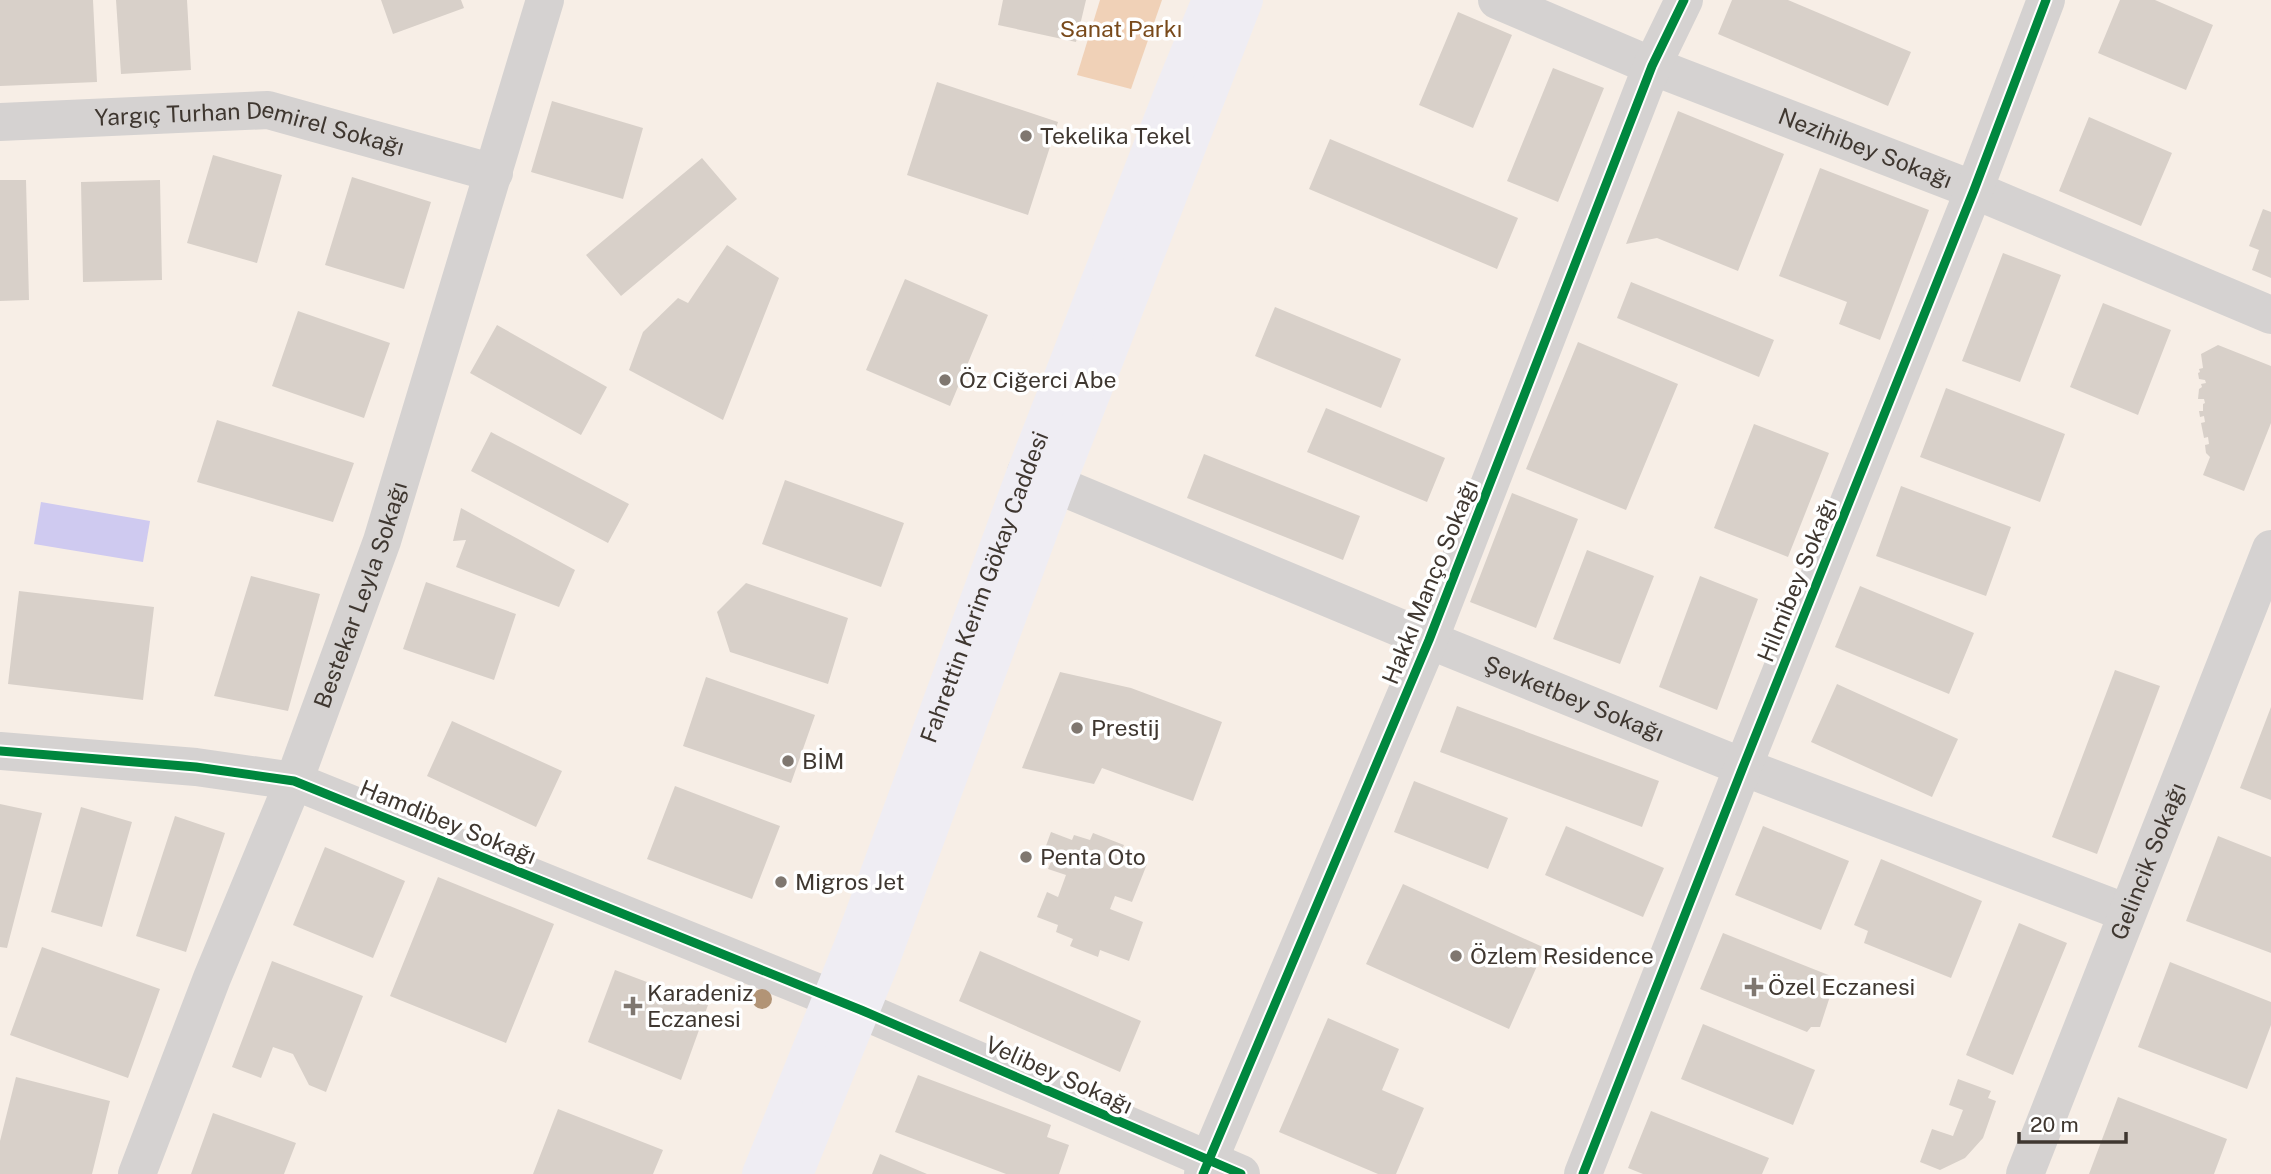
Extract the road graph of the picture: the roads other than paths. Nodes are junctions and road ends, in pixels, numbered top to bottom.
1 (545, 0) edge
2 (1211, 0) edge
3 (1244, 0) edge
4 (1497, 0) edge
5 (1684, 0) edge
6 (2046, 0) edge
7 (1652, 66) junction
8 (0, 122) edge
9 (494, 173) junction
10 (1974, 190) junction
11 (2271, 314) edge
12 (1041, 478) junction
13 (2271, 549) edge
14 (1429, 640) junction
15 (0, 751) edge
16 (1743, 766) junction
17 (294, 781) junction
18 (2127, 912) junction
19 (847, 1004) junction
20 (1218, 1170) edge
21 (136, 1174) edge
22 (761, 1174) edge
23 (794, 1174) edge
24 (1583, 1174) edge
25 (2025, 1174) edge

1 - 9 street, Bestekar Leyla Sokağı
2 - 12 main road, Fahrettin Kerim Gökay Caddesi
3 - 12 main road, Fahrettin Kerim Gökay Caddesi
4 - 7 street, Nezihibey Sokağı
5 - 7 street, Hakkı Manço Sokağı
6 - 10 street, Hilmibey Sokağı
7 - 10 street, Nezihibey Sokağı
7 - 14 street, Hakkı Manço Sokağı
8 - 9 street, Yargıç Turhan Demirel Sokağı
9 - 17 street, Bestekar Leyla Sokağı
10 - 11 street, Nezihibey Sokağı
10 - 16 street, Hilmibey Sokağı
12 - 14 street, Şevketbey Sokağı
12 - 19 main road, Fahrettin Kerim Gökay Caddesi
13 - 18 street, Gelincik Sokağı
14 - 16 street, Şevketbey Sokağı
14 - 20 street, Hakkı Manço Sokağı
15 - 17 street, Hamdibey Sokağı
16 - 18 street, Şevketbey Sokağı
16 - 24 street, Hilmibey Sokağı
17 - 19 street, Hamdibey Sokağı
17 - 21 street, Bestekar Leyla Sokağı
18 - 25 street, Gelincik Sokağı
19 - 20 street, Velibey Sokağı
19 - 22 main road, Fahrettin Kerim Gökay Caddesi
19 - 23 main road, Fahrettin Kerim Gökay Caddesi

